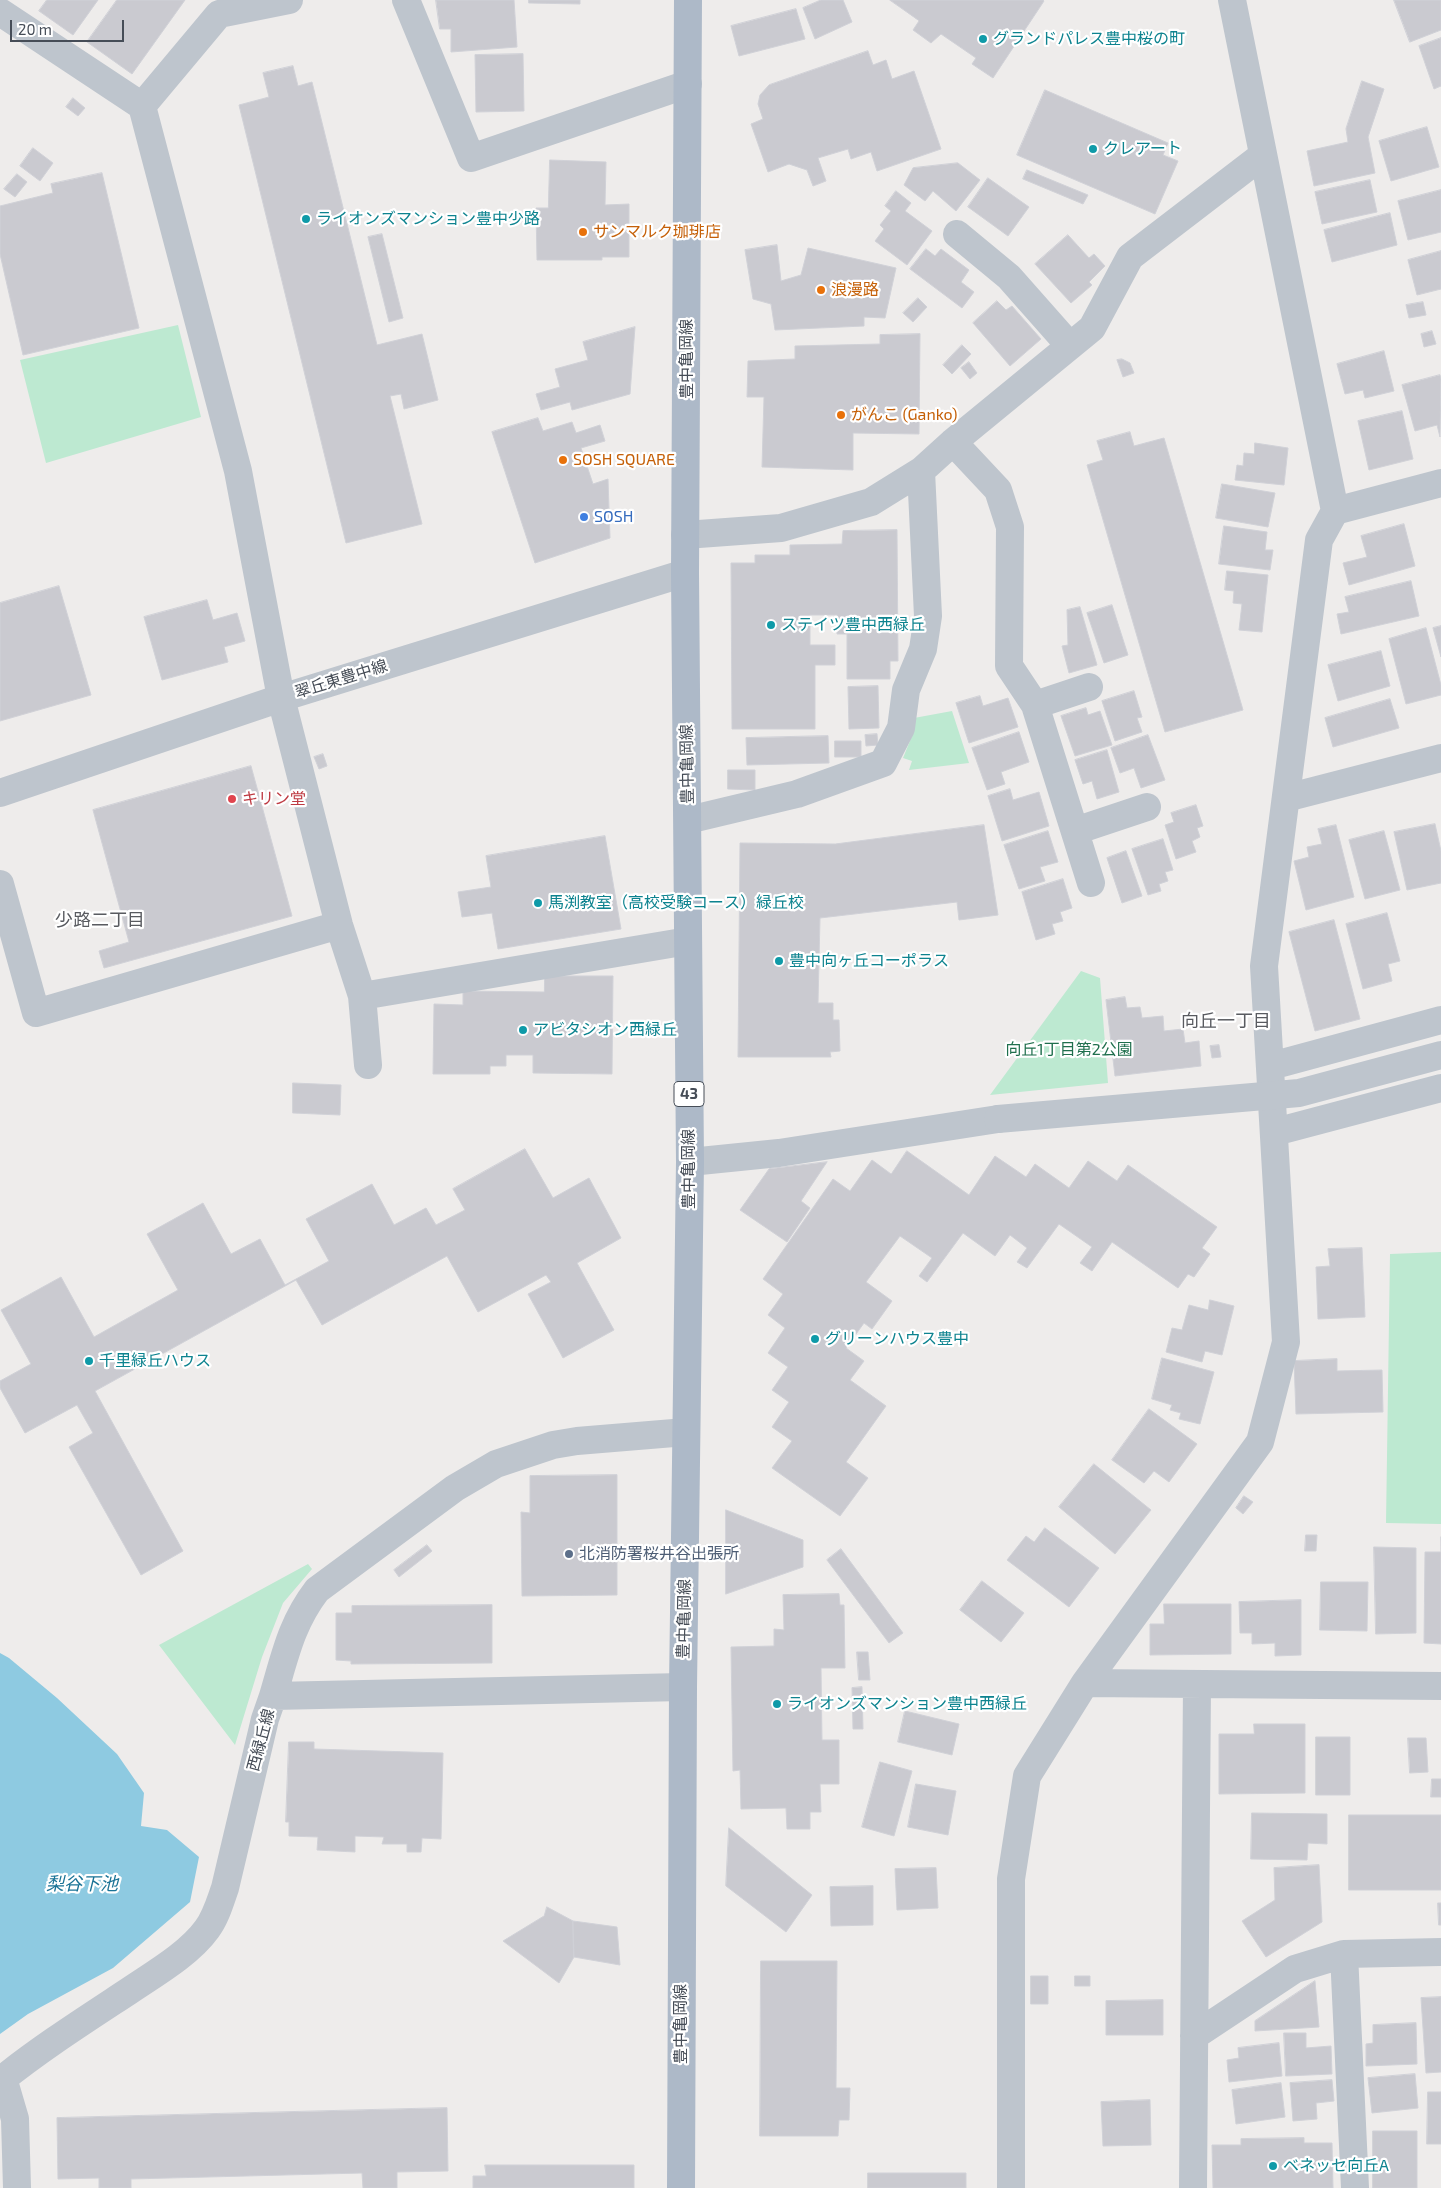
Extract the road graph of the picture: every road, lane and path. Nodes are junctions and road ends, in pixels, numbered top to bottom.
1 (289, 0) edge
2 (406, 0) edge
3 (688, 0) edge
4 (1232, 0) edge
5 (0, 12) edge
6 (688, 84) junction
7 (142, 106) junction
8 (1263, 155) junction
9 (957, 234) dead end
10 (1070, 346) junction
11 (953, 442) junction
12 (920, 471) junction
13 (1441, 483) edge
14 (1336, 511) junction
15 (686, 535) junction
16 (685, 573) junction
17 (1089, 687) dead end
18 (281, 698) junction
19 (1035, 705) junction
20 (1441, 758) edge
21 (0, 793) edge
22 (1286, 798) junction
23 (1147, 808) dead end
24 (688, 820) junction
25 (1075, 831) junction
26 (1091, 883) dead end
27 (0, 884) edge
28 (339, 925) junction
29 (688, 941) junction
30 (362, 996) junction
31 (1441, 1020) edge
32 (1441, 1054) edge
33 (368, 1065) dead end
34 (1271, 1066) junction
35 (1441, 1088) edge
36 (1275, 1132) junction
37 (690, 1162) junction
38 (686, 1432) junction
39 (1084, 1683) junction
40 (1196, 1684) junction
41 (1441, 1686) edge
42 (683, 1688) junction
43 (274, 1696) junction
44 (1441, 1952) edge
45 (1344, 1954) junction
46 (1194, 2036) junction
47 (2, 2080) edge
48 (17, 2188) edge
49 (681, 2188) edge
50 (1011, 2188) edge
51 (1193, 2188) edge
52 (1355, 2188) edge

1 - 7 street
2 - 6 street
3 - 6 main road, 豊中亀岡線 / 43
4 - 8 street
5 - 7 street
6 - 15 main road, 豊中亀岡線 / 43
7 - 18 street
8 - 10 street
8 - 14 street
9 - 10 street
10 - 11 street
11 - 12 street
11 - 19 street
12 - 15 street
12 - 24 street
13 - 14 street
14 - 22 street
15 - 16 main road, 豊中亀岡線 / 43
16 - 18 street, 翠丘東豊中線
16 - 24 main road, 豊中亀岡線 / 43
17 - 19 street
18 - 21 street, 翠丘東豊中線
18 - 28 street
19 - 25 street
20 - 22 street
22 - 34 street
23 - 25 street
24 - 29 main road, 豊中亀岡線 / 43
25 - 26 street
27 - 28 street
28 - 30 street
29 - 30 street
29 - 37 main road, 豊中亀岡線 / 43
30 - 33 street
31 - 34 street
32 - 37 street, bridge
34 - 36 street
35 - 36 street
36 - 39 street
37 - 38 main road, 豊中亀岡線 / 43
38 - 42 main road, 豊中亀岡線 / 43
38 - 43 street
39 - 40 street
39 - 50 street
40 - 41 street
40 - 46 street
42 - 43 street, 西緑丘線
42 - 49 main road, 豊中亀岡線 / 43
43 - 47 street, 西緑丘線
44 - 45 street
45 - 46 street
45 - 52 street
46 - 51 street
47 - 48 street

